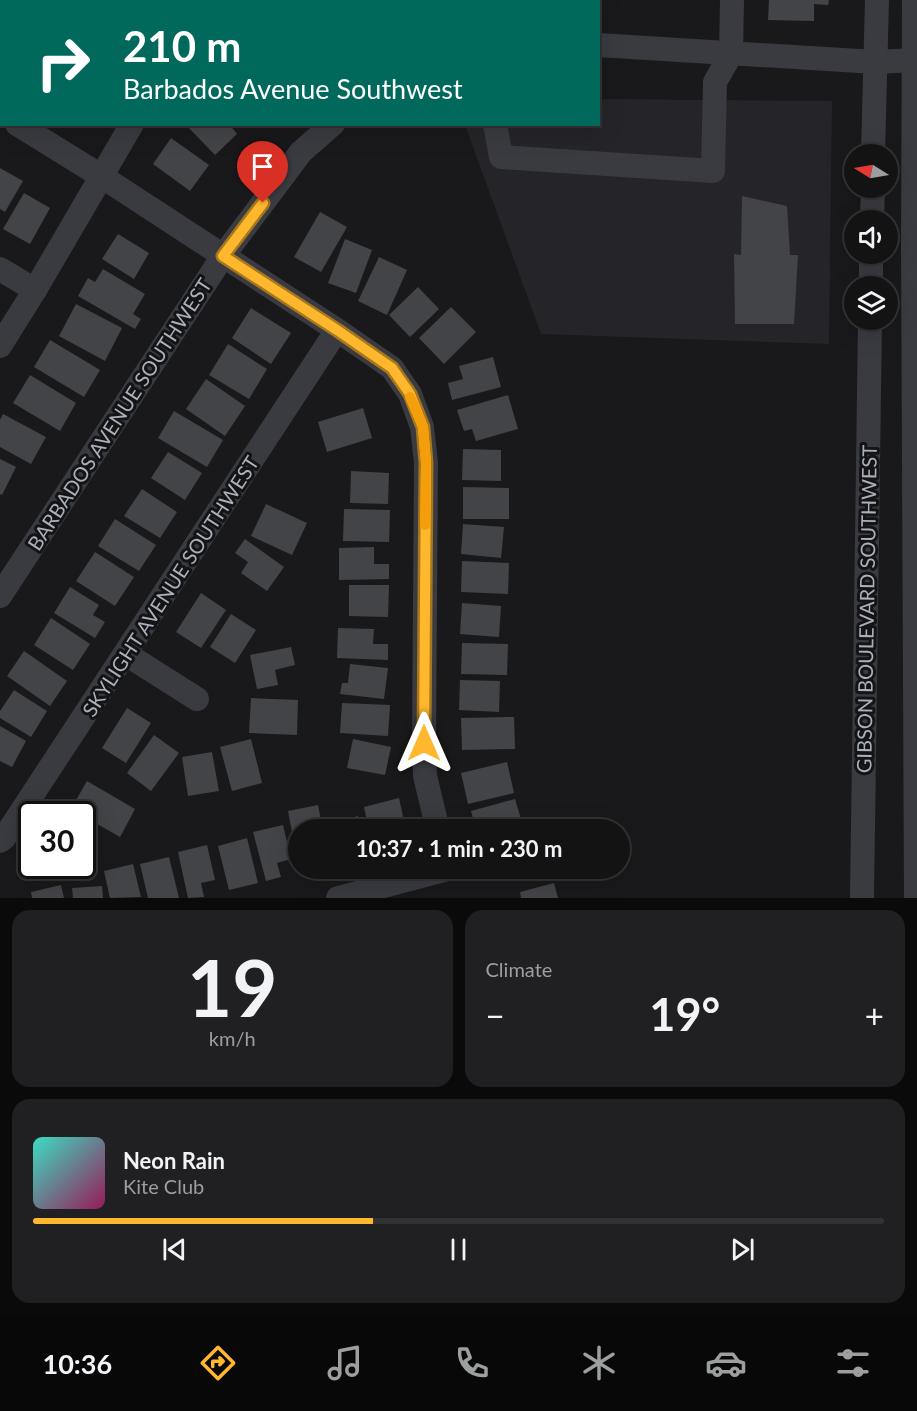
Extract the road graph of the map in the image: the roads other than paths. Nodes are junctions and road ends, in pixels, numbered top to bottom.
1 (732, 0) edge
2 (877, 0) edge
3 (914, 0) edge
4 (600, 45) edge
5 (732, 54) junction
6 (915, 60) edge
7 (875, 62) junction
8 (20, 126) edge
9 (131, 126) edge
10 (331, 126) edge
11 (495, 126) edge
12 (873, 144) edge
13 (101, 176) junction
14 (223, 256) junction
15 (0, 269) edge
16 (35, 290) junction
17 (337, 330) junction
18 (870, 330) edge
19 (0, 346) edge
20 (0, 596) edge
21 (126, 654) junction
22 (197, 699) dead end
23 (435, 819) edge
24 (0, 841) edge
25 (411, 879) edge
26 (338, 898) edge
27 (862, 898) edge
28 (916, 898) edge

1 - 5 street
2 - 7 street
3 - 6 street
4 - 5 street
5 - 7 street
5 - 11 street
6 - 7 street
6 - 28 street
7 - 12 street
8 - 13 street
9 - 13 street
10 - 14 street, BARBADOS AVENUE SOUTHWEST
13 - 14 street
13 - 16 street
14 - 17 street
14 - 20 street, BARBADOS AVENUE SOUTHWEST
15 - 16 street
16 - 19 street
17 - 21 street, SKYLIGHT AVENUE SOUTHWEST
17 - 23 street
18 - 27 street, GIBSON BOULEVARD SOUTHWEST
21 - 22 street
21 - 24 street, SKYLIGHT AVENUE SOUTHWEST
25 - 26 street

